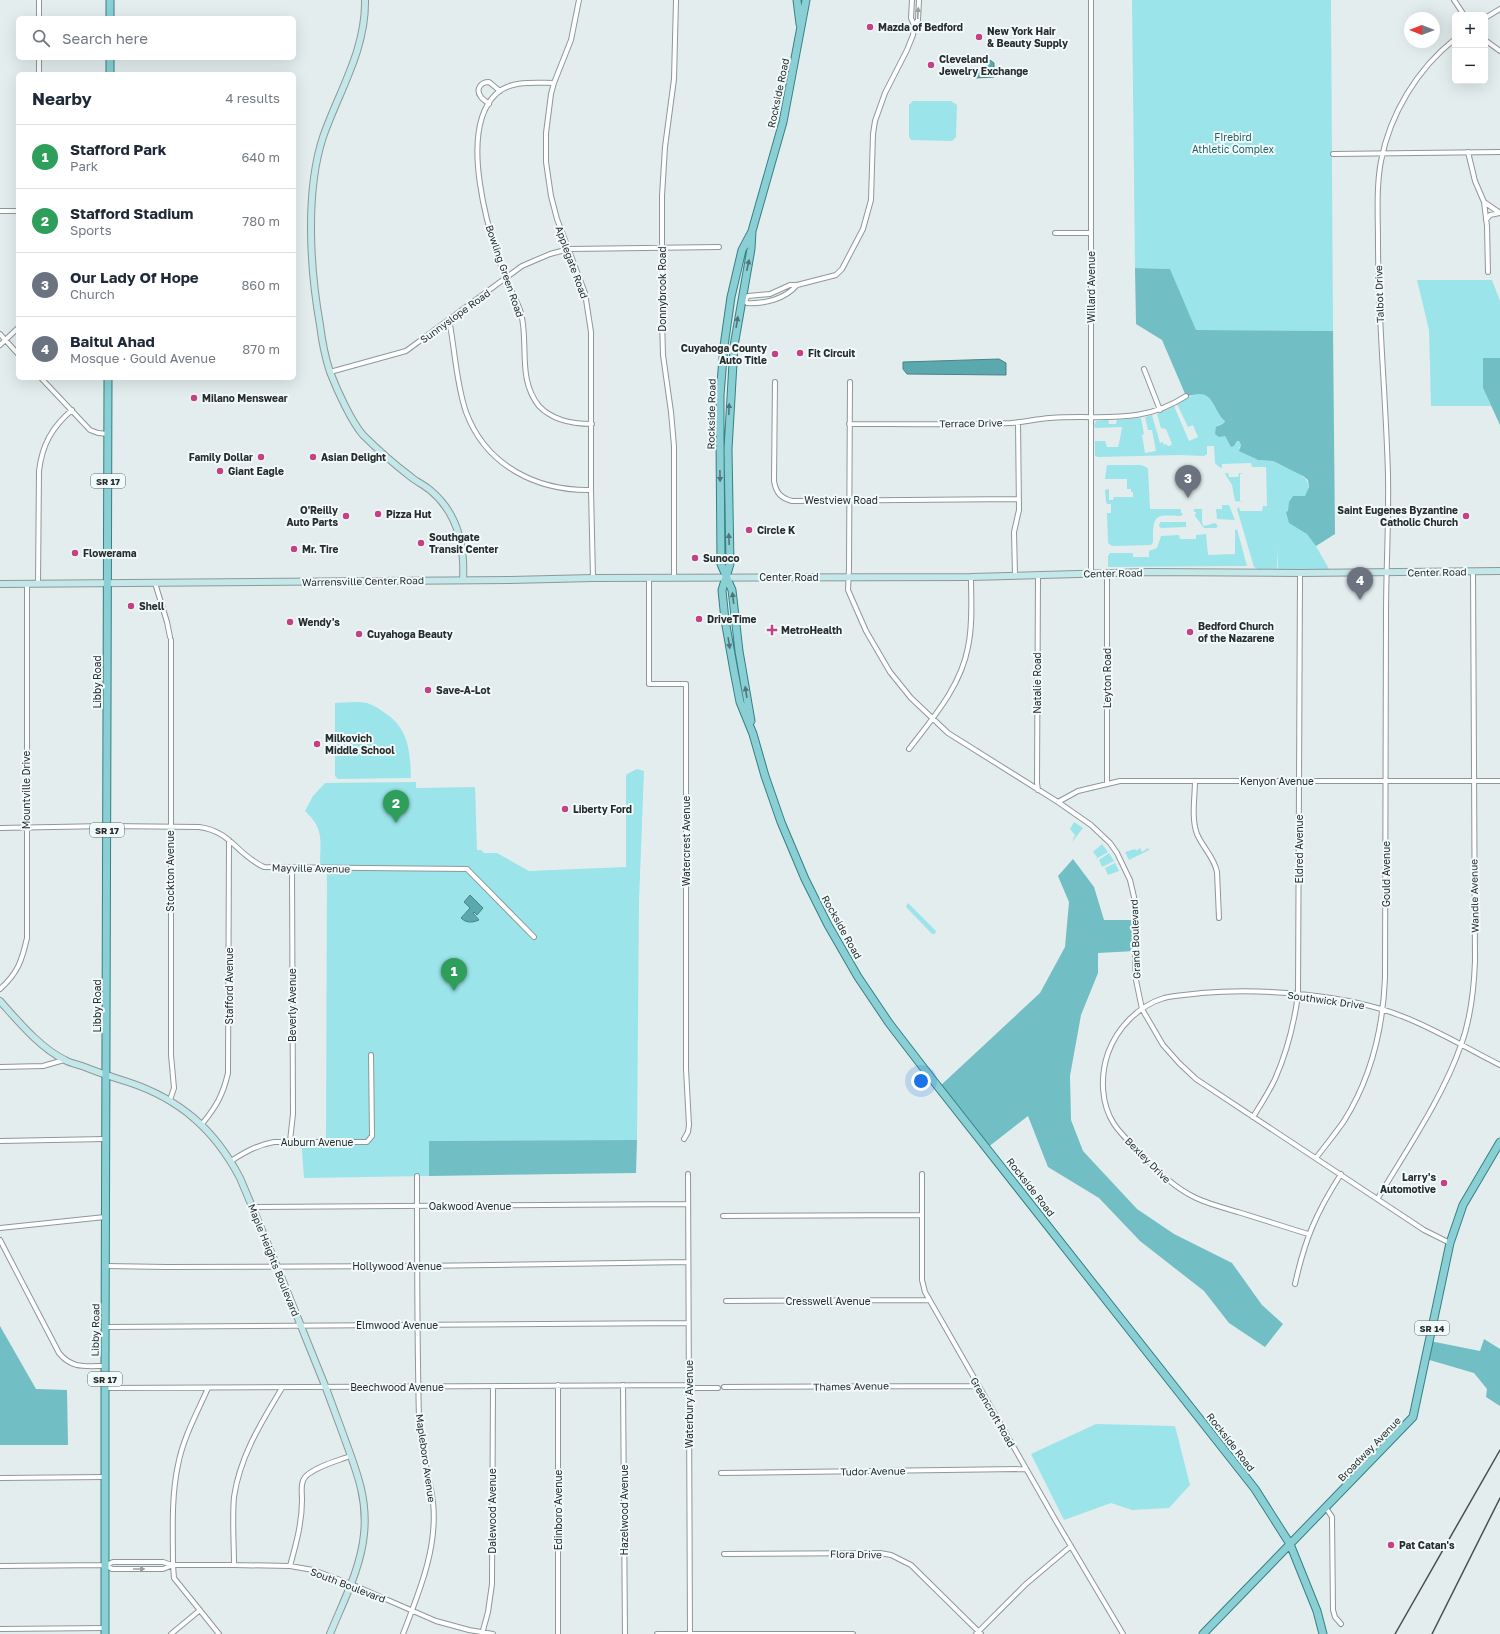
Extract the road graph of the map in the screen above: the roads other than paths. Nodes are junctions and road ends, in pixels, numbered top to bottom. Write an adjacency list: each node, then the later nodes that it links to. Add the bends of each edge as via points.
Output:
1 (39, 0): 14 (street)
2 (110, 0): 15 (main road)
3 (365, 0): 56 (main road, via 364,20 356,57 323,139 313,200 313,277 324,352)
4 (578, 0): 26 (street, Applegate Road, via 571,40)
5 (676, 0): 42 (street, Donnybrook Road, via 674,79 664,167)
6 (797, 0): 18 (main road, Rockside Road)
7 (806, 0): 18 (main road, Rockside Road)
8 (912, 0): 17 (street, via 911,18)
9 (919, 0): 17 (street, one-way to 9, via 918,20)
10 (1091, 0): 40 (street, Willard Avenue)
11 (1454, 0): 13 (street)
12 (1500, 9): 16 (street)
13 (1462, 12)
14 (39, 16)
15 (110, 16)
16 (1488, 16)
17 (914, 25): 46 (street, via 907,50 885,93 875,121 871,200 863,229 842,269 836,275)
18 (800, 28): 38 (main road, Rockside Road, via 783,122)
19 (1452, 42): 32 (street, Talbot Drive, via 1428,64 1414,83 1396,115)
20 (1488, 42): 21 (street)
21 (1500, 51)
22 (39, 60): 24 (street)
23 (110, 60): 25 (main road)
24 (39, 72)
25 (110, 72)
26 (554, 83): 27 (street, Bowling Green Road, via 523,82); 43 (street, Applegate Road, via 546,133 546,162 557,219)
27 (500, 91): 28 (street, Bowling Green Road); 28 (street, via 489,82 480,86 479,93)
28 (488, 104): 45 (street, Bowling Green Road, via 479,133 480,190)
29 (1468, 152): 30 (street); 32 (street); 33 (street)
30 (1500, 152)
31 (1333, 154): 32 (street)
32 (1383, 154): 74 (street, Talbot Drive, via 1378,188 1378,273 1388,475)
33 (1484, 202): 36 (street); 37 (street)
34 (0, 210): 35 (street)
35 (16, 211)
36 (1500, 213): 37 (street, via 1490,215)
37 (1486, 220): 44 (street)
38 (752, 231): 47 (main road, Rockside Road, via 742,250); 48 (main road, Rockside Road, one-way to 38)
39 (1055, 233): 40 (street)
40 (1091, 233): 64 (street, Willard Avenue)
41 (719, 247): 42 (street, Sunnyslope Road)
42 (662, 248): 43 (street, Sunnyslope Road); 85 (street, Donnybrook Road, via 663,355 674,446)
43 (569, 249): 45 (street, Sunnyslope Road, via 536,259); 66 (street, Applegate Road, via 585,293 590,319)
44 (1488, 272)
45 (506, 279): 49 (street, Sunnyslope Road); 66 (street, Bowling Green Road, via 521,312 525,342 525,374 534,398 554,417 576,424)
46 (798, 285): 48 (street); 48 (street, via 768,302 747,303)
47 (731, 297): 48 (street); 80 (main road, Rockside Road, one-way to 80, via 720,395 721,564)
48 (743, 299): 80 (main road, Rockside Road, one-way to 48, via 730,564 728,448 731,377)
49 (449, 319): 56 (street, Sunnyslope Road, via 406,351); 69 (street, via 466,412 488,448 511,468 535,481 569,490)
50 (16, 330): 52 (street)
51 (0, 334): 52 (street)
52 (6, 340): 53 (street); 54 (street)
53 (0, 345)
54 (16, 352)
55 (1144, 369): 63 (street)
56 (330, 372): 86 (main road, via 362,433 395,464 430,490 451,516 463,548)
57 (43, 380): 62 (street)
58 (108, 380): 68 (main road, Libby Road / SR 17)
59 (775, 382): 71 (street, Westview Road, via 774,481 779,495 792,501)
60 (850, 382): 67 (street, Grand Boulevard)
61 (1186, 396): 63 (street, Terrace Drive)
62 (72, 410): 68 (street, via 90,430); 90 (street, via 53,428 40,457)
63 (1160, 410): 64 (street, Terrace Drive, via 1130,417)
64 (1092, 418): 65 (street, Terrace Drive, via 1051,418); 75 (street, Willard Avenue)
65 (1018, 422): 67 (street, Terrace Drive); 70 (street)
66 (592, 424): 69 (street, Applegate Road)
67 (849, 424): 71 (street, Grand Boulevard)
68 (108, 434): 91 (main road, Libby Road / SR 17)
69 (591, 490): 83 (street, Applegate Road)
70 (1019, 499): 71 (street, Westview Road); 78 (street, via 1014,532)
71 (849, 500): 81 (street, Grand Boulevard)
72 (1473, 571): 73 (main road, Center Road); 74 (main road, Center Road); 97 (street, Wandle Avenue)
73 (1500, 571)
74 (1386, 572): 77 (main road, Center Road); 96 (street, Gould Avenue)
75 (1091, 573): 76 (main road, Center Road); 79 (main road, Center Road)
76 (1107, 573): 77 (main road, Center Road); 100 (street, Leyton Road)
77 (1300, 573): 99 (street, Eldred Avenue)
78 (1015, 575): 79 (main road, Center Road); 82 (main road, Center Road)
79 (1038, 575): 101 (street, Natalie Road)
80 (726, 577): 81 (main road, Center Road); 85 (main road, Warrensville Center Road); 93 (main road, Rockside Road, one-way to 80, via 732,590); 93 (main road, Rockside Road, one-way to 93, via 722,590 732,663 740,702)
81 (848, 577): 82 (main road, Center Road); 92 (street, Grand Boulevard, via 850,593 876,650 899,685)
82 (971, 577): 92 (street, via 972,622 968,647 959,675)
83 (593, 578): 84 (main road, Warrensville Center Road); 86 (main road, Warrensville Center Road)
84 (649, 578): 85 (main road, Warrensville Center Road); 126 (street, Watercrest Avenue, via 649,684 686,684 686,1069 689,1125)
85 (674, 578)
86 (463, 580): 87 (main road, Warrensville Center Road)
87 (155, 583): 91 (main road, Warrensville Center Road); 104 (street, Stockton Avenue, via 170,639)
88 (0, 584): 89 (main road, Warrensville Center Road)
89 (27, 584): 90 (main road, Warrensville Center Road); 106 (street, Mountville Drive)
90 (38, 584): 91 (main road, Warrensville Center Road)
91 (107, 584): 103 (main road, Libby Road / SR 17)
92 (932, 718): 94 (street); 101 (street, Grand Boulevard, via 948,733)
93 (753, 734): 177 (main road, Rockside Road, via 778,815 799,867 832,931 874,1001 932,1079 1239,1468)
94 (909, 749)
95 (1195, 781): 99 (street, Kenyon Avenue); 100 (street, Kenyon Avenue); 109 (street, via 1195,828 1216,864)
96 (1386, 781): 97 (street, Kenyon Avenue); 99 (street, Kenyon Avenue); 115 (street, Gould Avenue, via 1386,978)
97 (1473, 781): 98 (street, Kenyon Avenue); 116 (street, Wandle Avenue, via 1474,976 1470,1010)
98 (1500, 781)
99 (1300, 782): 112 (street, Eldred Avenue)
100 (1107, 783): 102 (street, Kenyon Avenue, via 1078,791)
101 (1038, 790): 102 (street, Grand Boulevard)
102 (1058, 802): 114 (street, Grand Boulevard, via 1091,825 1110,843 1124,864 1135,900 1136,980)
103 (107, 826): 104 (street, Mayville Avenue); 106 (street, Mayville Avenue); 121 (main road, Libby Road / SR 17)
104 (170, 826): 107 (street, Mayville Avenue, via 213,829); 122 (street, Stockton Avenue, via 171,1055 174,1088)
105 (0, 828): 106 (street, Mayville Avenue)
106 (26, 828): 111 (street, Mountville Drive, via 27,938 17,970)
107 (229, 840): 108 (street, Mayville Avenue, via 259,864 271,868); 124 (street, Stafford Avenue, via 228,1073 223,1093)
108 (292, 868): 110 (street, Mayville Avenue, via 467,869); 128 (street, Beverly Avenue)
109 (1219, 918)
110 (534, 937)
111 (0, 989)
112 (1298, 995): 114 (street, Southwick Drive, via 1211,992 1165,998); 115 (street, Southwick Drive); 123 (street, Eldred Avenue, via 1285,1053)
113 (0, 1001): 118 (main road, Maple Heights Boulevard, via 27,1030)
114 (1142, 1008): 123 (street, Grand Boulevard, via 1163,1046 1179,1063 1196,1079); 144 (street, Bexley Drive, via 1121,1029 1107,1057 1103,1090 1109,1114 1115,1124 1162,1175 1178,1188 1212,1204)
115 (1383, 1010): 116 (street, Southwick Drive, via 1404,1017); 130 (street, Gould Avenue, via 1372,1062 1359,1093 1344,1121)
116 (1461, 1045): 119 (street, Southwick Drive); 136 (street, Wandle Avenue, via 1444,1084)
117 (371, 1055): 128 (street, Auburn Avenue, via 372,1136 369,1140)
118 (64, 1060): 120 (street, via 43,1066); 121 (main road, Maple Heights Boulevard)
119 (1500, 1065)
120 (0, 1066)
121 (107, 1076): 122 (main road, Maple Heights Boulevard, via 129,1082); 125 (main road, Libby Road / SR 17)
122 (170, 1100): 124 (main road, Maple Heights Boulevard)
123 (1253, 1117): 130 (street, Grand Boulevard)
124 (202, 1124): 131 (main road, Maple Heights Boulevard)
125 (105, 1139): 127 (street); 142 (main road, Libby Road / SR 17)
126 (684, 1139)
127 (0, 1141)
128 (290, 1141): 131 (street, Auburn Avenue, via 264,1144)
129 (1500, 1142): 146 (main road, Broadway Avenue / SR 14, via 1464,1205)
130 (1316, 1158): 134 (street, Grand Boulevard)
131 (231, 1161): 139 (main road, Maple Heights Boulevard)
132 (688, 1174): 137 (street, Waterbury Avenue)
133 (922, 1174): 140 (street, Greencroft Road)
134 (1341, 1174): 136 (street, Grand Boulevard); 144 (street)
135 (417, 1176): 138 (street, Mapleboro Avenue)
136 (1378, 1198): 146 (street, Grand Boulevard, via 1424,1230)
137 (687, 1204): 138 (street, Oakwood Avenue); 147 (street, Waterbury Avenue)
138 (417, 1206): 139 (street, Oakwood Avenue); 150 (street, Mapleboro Avenue)
139 (253, 1207): 149 (main road, Maple Heights Boulevard)
140 (922, 1215): 141 (street); 152 (street, Greencroft Road, via 922,1280)
141 (723, 1216)
142 (105, 1217): 143 (street); 148 (main road, Libby Road / SR 17)
143 (0, 1228)
144 (1308, 1234): 151 (street)
145 (0, 1240): 158 (street, via 65,1362 74,1365)
146 (1450, 1243): 176 (main road, Broadway Avenue / SR 14, via 1413,1417)
147 (688, 1262): 150 (street, Hollywood Avenue); 154 (street, Waterbury Avenue)
148 (106, 1266): 149 (street, Hollywood Avenue); 157 (main road, Libby Road / SR 17)
149 (276, 1266): 150 (street, Hollywood Avenue); 156 (main road, Maple Heights Boulevard)
150 (417, 1266): 155 (street, Mapleboro Avenue)
151 (1295, 1284)
152 (929, 1300): 153 (street, Cresswell Avenue); 164 (street, Greencroft Road)
153 (726, 1301)
154 (688, 1323): 155 (street, Elmwood Avenue); 163 (street, Waterbury Avenue)
155 (417, 1325): 156 (street, Elmwood Avenue); 160 (street, Mapleboro Avenue)
156 (301, 1326): 157 (street, Elmwood Avenue); 165 (main road, Maple Heights Boulevard)
157 (106, 1327): 158 (main road, Libby Road / SR 17)
158 (105, 1366): 167 (main road, Libby Road / SR 17)
159 (624, 1385): 162 (street, Beechwood Avenue); 163 (street, Beechwood Avenue); 199 (street, Hazelwood Avenue)
160 (418, 1386): 161 (street, Beechwood Avenue); 165 (street, Beechwood Avenue); 187 (street, Mapleboro Avenue, via 419,1425 433,1504 433,1520 430,1556)
161 (493, 1386): 162 (street, Beechwood Avenue); 191 (street, Dalewood Avenue, via 492,1584)
162 (558, 1386): 198 (street, Edinboro Avenue)
163 (689, 1386): 170 (street, Beechwood Avenue); 201 (street, Waterbury Avenue)
164 (978, 1386): 166 (street, Thames Avenue); 172 (street, Greencroft Road)
165 (326, 1387): 169 (street, Beechwood Avenue); 171 (main road, Maple Heights Boulevard)
166 (724, 1387)
167 (105, 1388): 168 (street, Beechwood Avenue); 174 (main road, Libby Road / SR 17)
168 (208, 1388): 169 (street, Beechwood Avenue); 181 (street, via 178,1464 175,1482)
169 (282, 1388): 182 (street, via 255,1432 241,1465 234,1499)
170 (718, 1388)
171 (350, 1456): 184 (street, via 312,1472 305,1478 298,1538); 185 (main road, Maple Heights Boulevard, via 363,1493 365,1515 360,1558)
172 (1026, 1469): 173 (street, Tudor Avenue); 178 (street, Greencroft Road)
173 (721, 1473)
174 (105, 1477): 175 (street); 180 (main road, Libby Road / SR 17)
175 (0, 1478)
176 (1326, 1508): 177 (main road, Broadway Avenue / SR 14); 188 (street, via 1332,1517 1333,1610)
177 (1290, 1544): 204 (main road, Broadway Avenue / SR 14); 205 (main road, Rockside Road, via 1317,1611)
178 (1071, 1546): 192 (street, via 1026,1584); 203 (street, Greencroft Road)
179 (724, 1554): 192 (street, Flora Drive, via 891,1555 911,1565)
180 (106, 1565): 181 (street, South Boulevard, via 113,1562 163,1562); 181 (street, South Boulevard, one-way to 181, via 112,1568 163,1569); 183 (street); 190 (main road, Libby Road / SR 17)
181 (173, 1565): 182 (street, South Boulevard); 186 (street, via 174,1578)
182 (234, 1565): 184 (street, South Boulevard)
183 (0, 1566)
184 (290, 1566): 185 (street, South Boulevard, via 313,1570)
185 (351, 1584): 187 (street, South Boulevard); 195 (main road, Maple Heights Boulevard)
186 (200, 1610): 193 (street); 194 (street)
187 (412, 1611): 191 (street, South Boulevard, via 436,1621); 196 (street, Mapleboro Avenue)
188 (1341, 1624)
189 (0, 1629): 190 (street)
190 (105, 1631)
191 (482, 1633): 197 (street, South Boulevard)
192 (979, 1633)
193 (171, 1634)
194 (219, 1634)
195 (330, 1634)
196 (403, 1634)
197 (493, 1634)
198 (558, 1634)
199 (625, 1634)
200 (657, 1634): 201 (street)
201 (690, 1634): 202 (street)
202 (853, 1634)
203 (1123, 1634)
204 (1203, 1634)
205 (1323, 1634)

